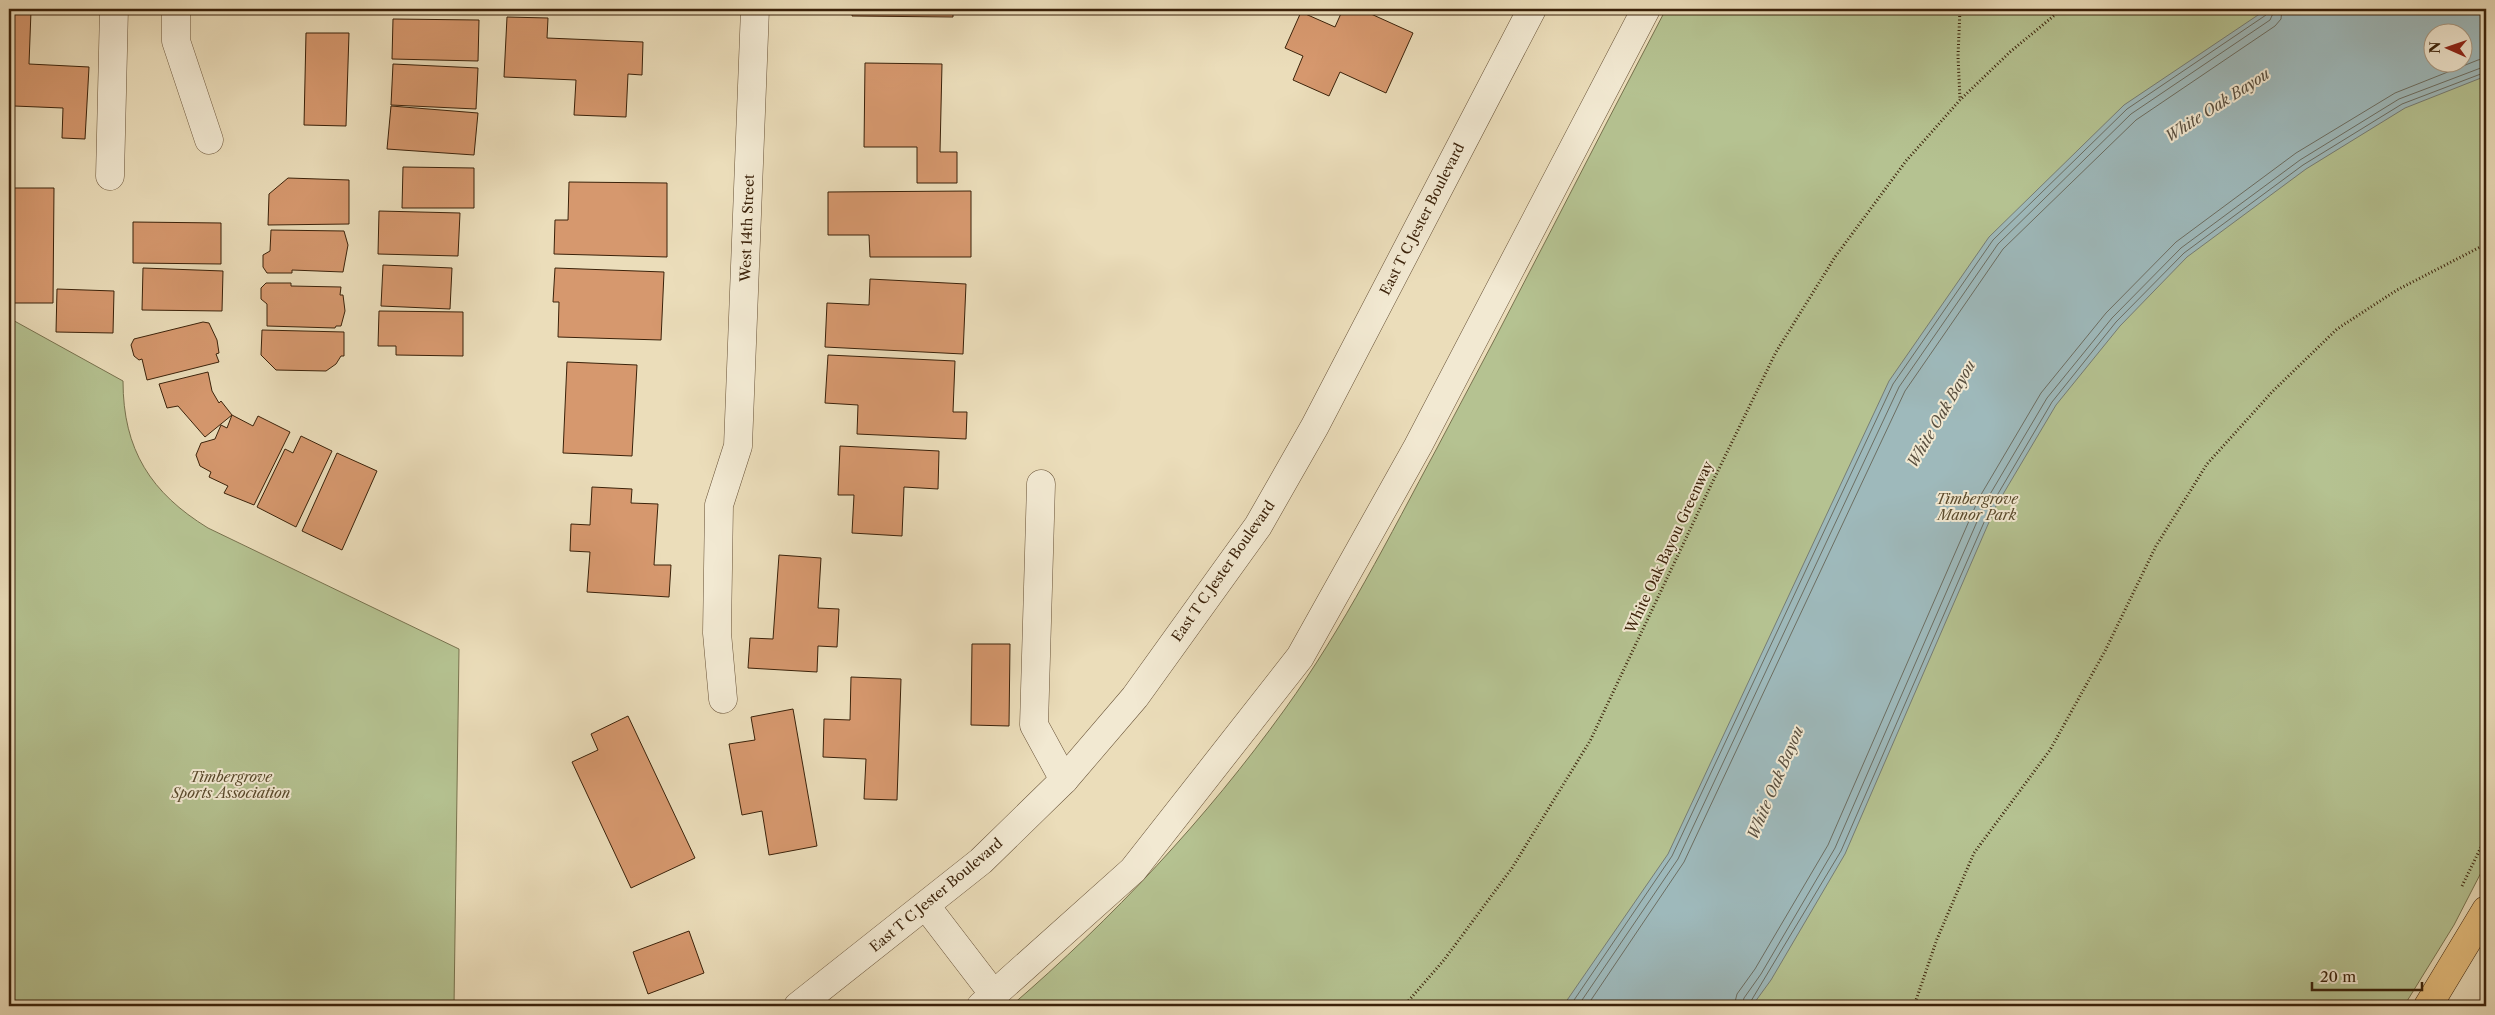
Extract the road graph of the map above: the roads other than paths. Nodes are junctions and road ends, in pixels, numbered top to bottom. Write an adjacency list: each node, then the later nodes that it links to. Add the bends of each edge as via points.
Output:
1 (114, 9): 7 (street)
2 (176, 9): 6 (street, via 176,41)
3 (755, 9): 9 (street, West 14th Street, via 738,446 719,505 718,634)
4 (1532, 9): 10 (street, East T C Jester Boulevard, via 1315,426 1258,526 1135,697)
5 (1646, 9): 13 (street, via 1418,446 1300,658 1133,870)
6 (209, 140)
7 (110, 176)
8 (1041, 484): 10 (street, via 1034,725)
9 (723, 699)
10 (1064, 780): 11 (street, East T C Jester Boulevard, via 981,861)
11 (926, 906): 13 (street); 14 (street, East T C Jester Boulevard)
12 (2484, 921): 15 (main road)
13 (988, 1001)
14 (798, 1006)
15 (2428, 1006)

